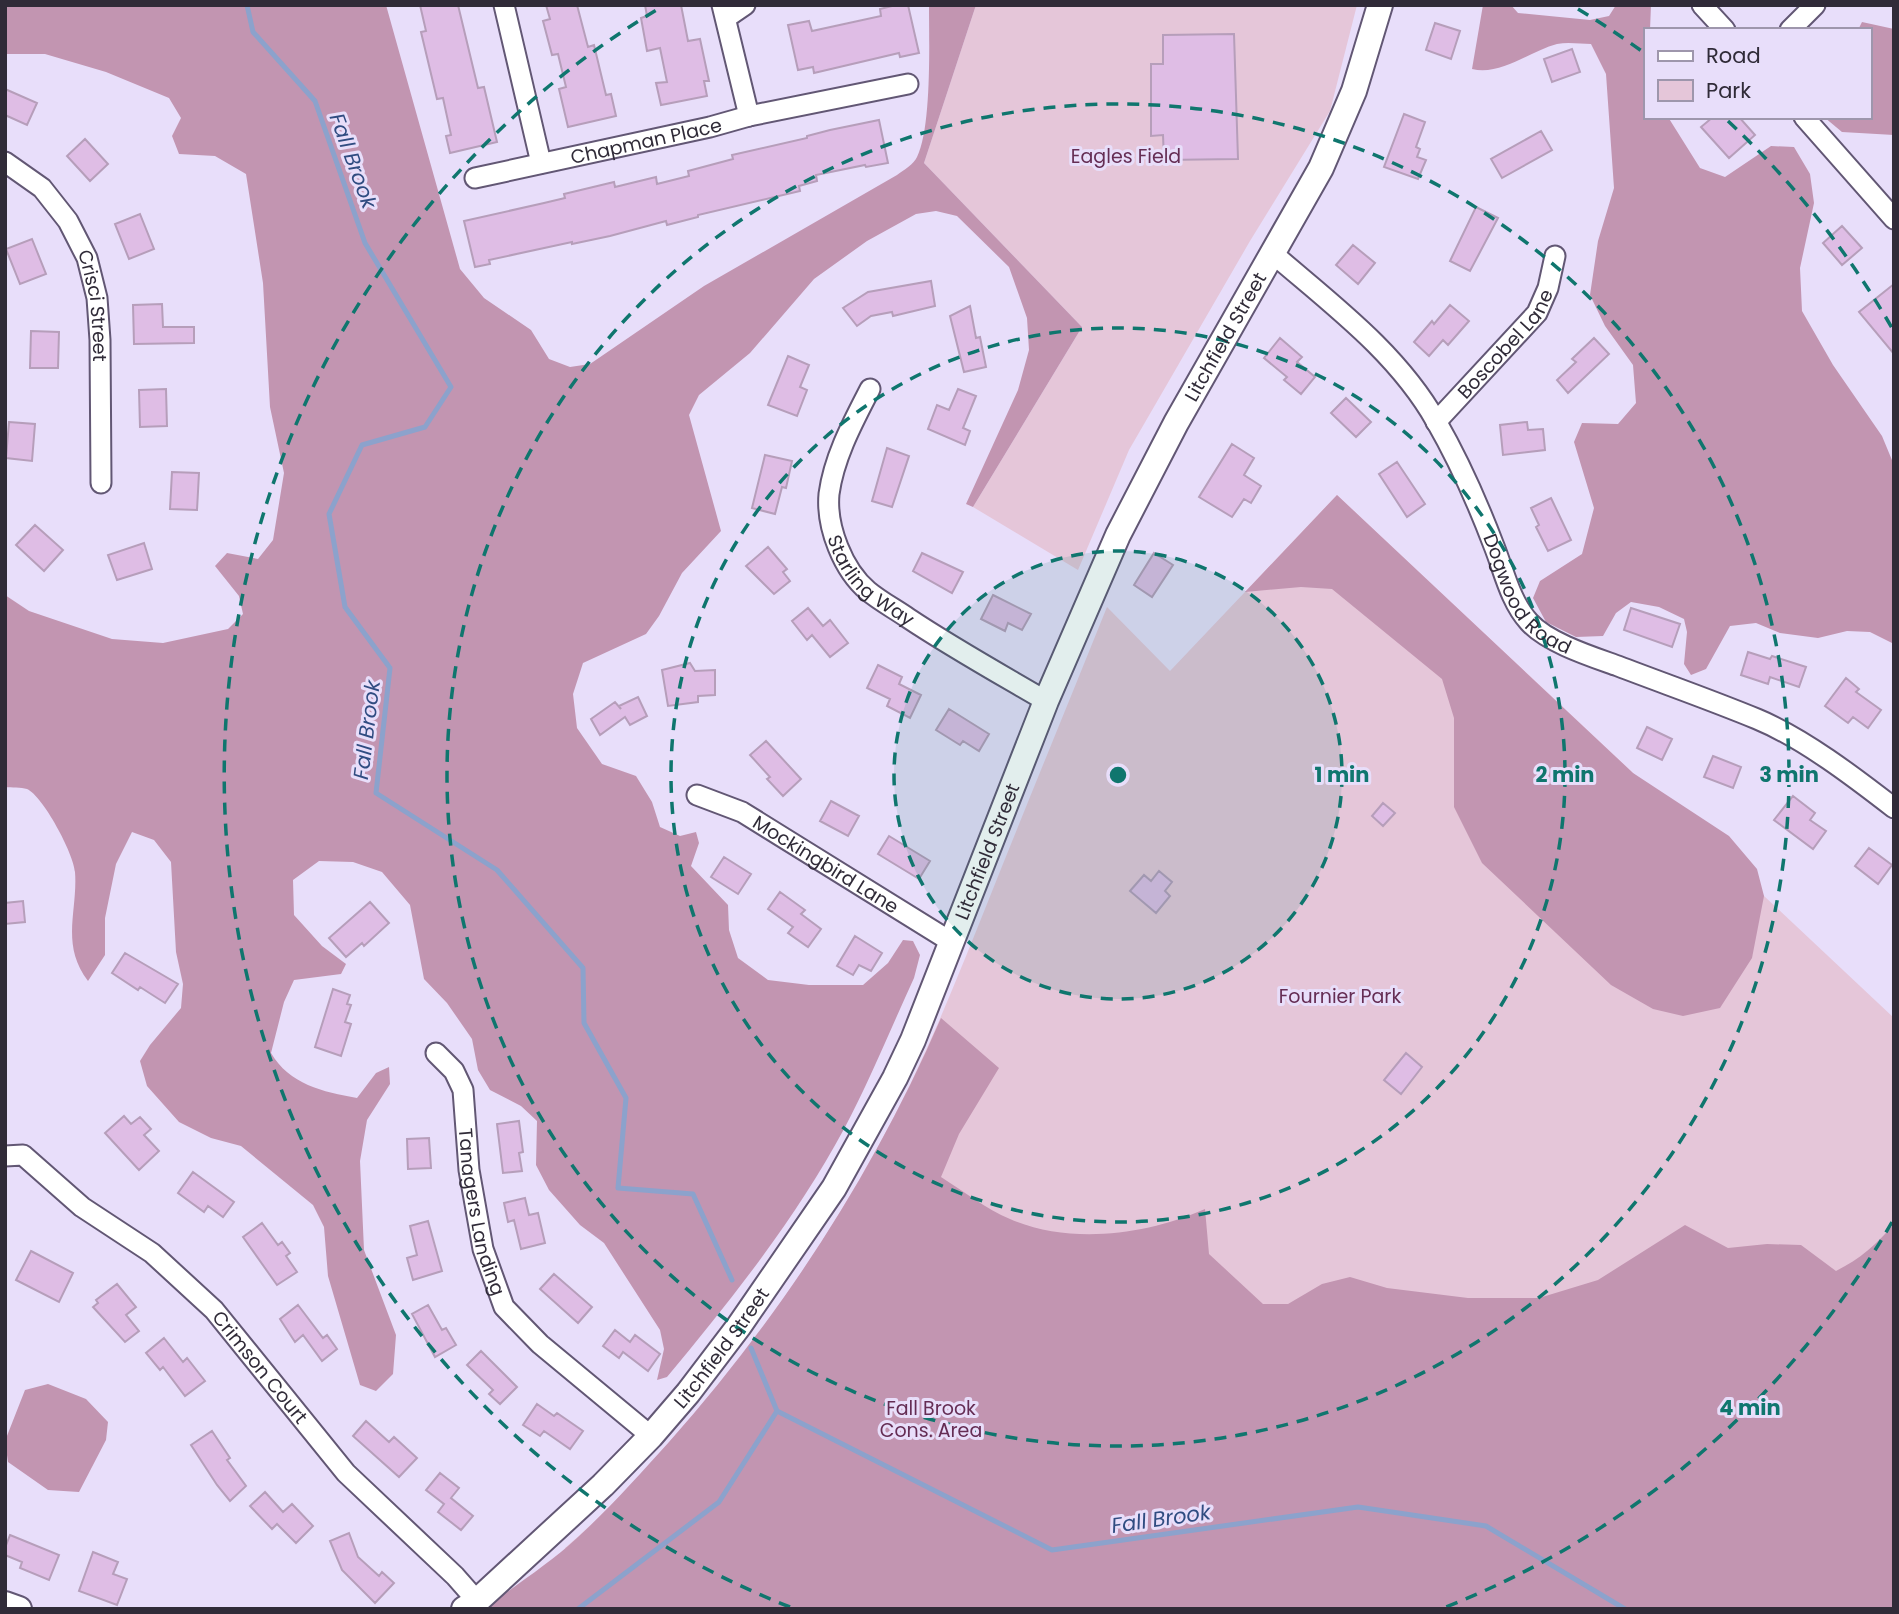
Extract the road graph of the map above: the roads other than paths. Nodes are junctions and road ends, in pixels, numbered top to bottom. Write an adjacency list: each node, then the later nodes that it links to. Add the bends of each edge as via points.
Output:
1 (504, 5): 13 (street)
2 (745, 5): 6 (street)
3 (1380, 5): 16 (main road, Litchfield Street, via 1339,130)
4 (1702, 5): 7 (street)
5 (1815, 5): 8 (street)
6 (724, 11): 10 (street)
7 (1723, 28)
8 (1792, 28)
9 (908, 85): 10 (street, Chapman Place)
10 (749, 116): 13 (street, Chapman Place)
11 (1806, 119): 15 (street)
12 (5, 162): 20 (street, Crisci Street, via 42,188 68,221 87,258 100,340)
13 (541, 163): 14 (street, Chapman Place)
14 (475, 178)
15 (1894, 219)
16 (1272, 252): 19 (street, Dogwood Road, via 1395,364); 21 (main road, Litchfield Street, via 1118,535)
17 (1555, 256): 19 (street, Boscobel Lane, via 1537,313)
18 (870, 389): 21 (street, Starling Way, via 836,463 829,495 832,528 843,559 867,590)
19 (1436, 422): 23 (street, Dogwood Road, via 1495,547 1508,587 1529,623 1564,646 1760,720)
20 (101, 483)
21 (1046, 701): 24 (main road, Litchfield Street)
22 (697, 794): 24 (street, Mockingbird Lane, via 742,812)
23 (1894, 808)
24 (953, 943): 27 (main road, Litchfield Street, via 901,1065 834,1188 739,1326)
25 (436, 1053): 27 (street, Tanagers Landing, via 454,1071 463,1090 483,1249 504,1307 540,1344)
26 (14, 1155): 29 (street, Crimson Court, via 152,1253 214,1310 346,1472 455,1576)
27 (652, 1436): 29 (main road, Litchfield Street)
28 (5, 1604): 30 (main road)
29 (471, 1605)
30 (19, 1609)

